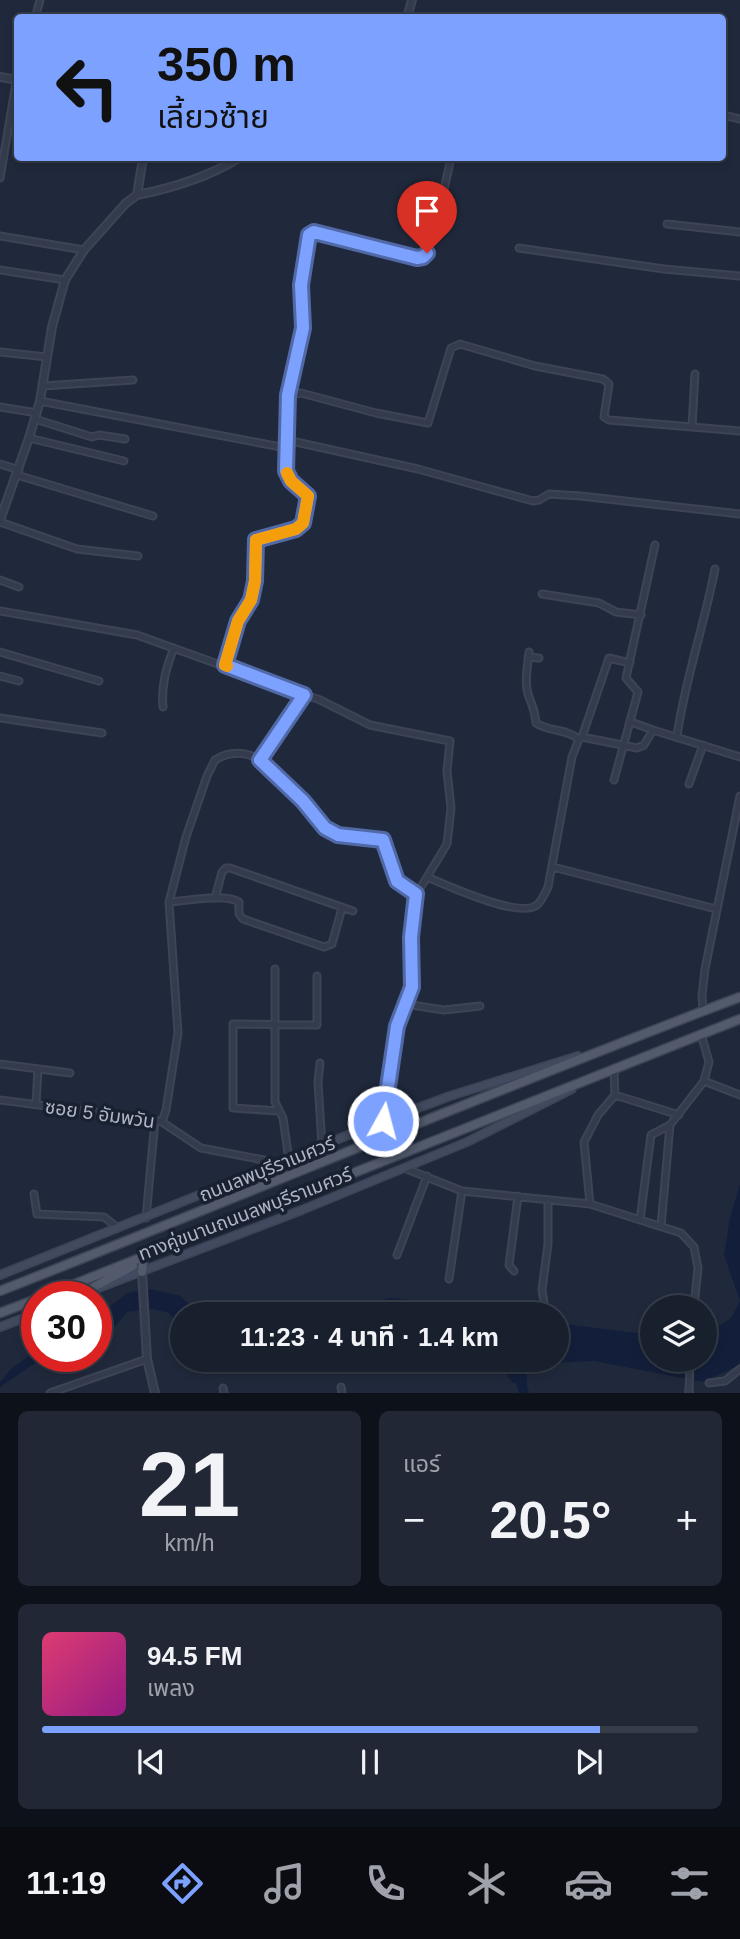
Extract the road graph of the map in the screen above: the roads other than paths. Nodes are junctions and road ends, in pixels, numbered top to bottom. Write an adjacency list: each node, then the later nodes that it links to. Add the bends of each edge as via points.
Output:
1 (14, 92): 5 (street)
2 (143, 161): 6 (street)
3 (234, 161): 6 (street, via 173,188)
4 (450, 161): 20 (street, via 423,257 314,232 309,235 301,285 303,328)
5 (0, 177)
6 (137, 195): 11 (street)
7 (667, 224): 8 (street)
8 (740, 232)
9 (0, 236): 11 (street)
10 (519, 248): 13 (street)
11 (84, 250): 14 (street)
12 (0, 270): 14 (street)
13 (740, 276)
14 (65, 280): 16 (street)
15 (0, 352): 16 (street)
16 (47, 357): 19 (street)
17 (695, 374): 24 (street)
18 (133, 380): 19 (street)
19 (43, 386): 21 (street)
20 (288, 395): 24 (street, via 301,393 428,422 451,348 460,344 535,366 603,379 608,384 603,411 608,420); 28 (street)
21 (40, 401): 23 (street); 29 (street)
22 (0, 407): 23 (street)
23 (36, 416): 26 (street); 27 (street, via 92,437)
24 (692, 427): 25 (street)
25 (740, 431)
26 (29, 438): 30 (street); 32 (street)
27 (125, 439)
28 (287, 440): 29 (street); 33 (street, via 533,501 548,495 581,496)
29 (286, 448): 48 (street, via 286,471 308,496 303,523 256,540 251,600 238,621)
30 (124, 461)
31 (0, 464): 32 (street)
32 (18, 472): 34 (street); 35 (street)
33 (740, 514)
34 (153, 516)
35 (0, 521): 37 (street, via 77,549)
36 (654, 545): 43 (street)
37 (138, 556)
38 (715, 569): 58 (street)
39 (0, 580): 40 (street)
40 (19, 587)
41 (542, 594): 43 (street)
42 (0, 611): 44 (street, via 137,635)
43 (641, 615): 47 (street)
44 (174, 648): 48 (street); 53 (street, via 161,691)
45 (0, 652): 51 (street)
46 (539, 659): 59 (street, via 529,654 526,673 536,723)
47 (630, 663): 55 (street, via 626,677 638,692); 59 (street, via 609,658)
48 (225, 665): 52 (street)
49 (0, 676): 50 (street)
50 (19, 681)
51 (99, 681)
52 (304, 695): 63 (street); 68 (street, via 370,725 450,741 447,844)
53 (163, 707)
54 (0, 718): 57 (street)
55 (631, 722): 56 (street); 61 (street)
56 (653, 730): 58 (street); 61 (street, via 644,745)
57 (102, 733)
58 (677, 736): 60 (street)
59 (580, 738): 61 (street); 67 (street, via 572,757)
60 (702, 745): 62 (street); 65 (street)
61 (622, 746): 64 (street)
62 (740, 757)
63 (260, 760): 69 (street, via 325,828 338,835 383,840 397,881); 71 (street, via 231,753 215,760 186,837)
64 (614, 780)
65 (689, 785)
66 (740, 796): 73 (street)
67 (552, 867): 68 (street, via 548,887 531,908 480,899); 73 (street)
68 (427, 877): 69 (street)
69 (416, 894): 78 (street, via 412,987)
70 (215, 898): 71 (street); 72 (street, via 222,872 230,868); 72 (street, via 236,899 243,919 324,947 332,944)
71 (169, 902): 97 (street, via 177,1033 166,1110)
72 (342, 908): 74 (street)
73 (716, 909): 80 (street)
74 (353, 911)
75 (275, 969): 82 (street)
76 (317, 976): 82 (street, via 317,1025)
77 (740, 997): 80 (main road, ถนนลพบุรีราเมศวร์)
78 (405, 1004): 79 (street, via 444,1010); 98 (street, via 397,1026)
79 (480, 1006)
80 (703, 1011): 84 (main road, ถนนลพบุรีราเมศวร์)
81 (740, 1019): 83 (main road, ถนนลพบุรีราเมศวร์)
82 (276, 1026): 95 (street, via 275,1102); 95 (street, via 233,1024 233,1108)
83 (701, 1034): 88 (main road, ถนนลพบุรีราเมศวร์); 90 (street, via 709,1062)
84 (613, 1045): 98 (main road, ทางคู่ขนานถนนลพบุรีราเมศวร์); 108 (main road, ถนนลพบุรีราเมศวร์)
85 (320, 1062): 100 (street)
86 (0, 1064): 87 (street)
87 (38, 1069): 89 (street); 94 (street)
88 (614, 1069): 91 (street); 103 (main road, ทางคู่ขนานถนนลพบุรีราเมศวร์); 111 (main road, ถนนลพบุรีราเมศวร์)
89 (71, 1073)
90 (704, 1081): 92 (street); 96 (street)
91 (615, 1094): 96 (street); 110 (street, via 584,1142)
92 (740, 1095)
93 (0, 1100): 94 (street, ซอย 5 อัมพวัน)
94 (36, 1104): 97 (street, ซอย 5 อัมพวัน)
95 (279, 1111): 101 (street)
96 (679, 1115): 99 (street)
97 (159, 1121): 102 (street, ซอย 5 อัมพวัน, via 201,1148 264,1160); 112 (street)
98 (383, 1121): 100 (main road, ทางคู่ขนานถนนลพบุรีราเมศวร์)
99 (670, 1125): 113 (street, via 651,1135); 114 (street)
100 (322, 1146): 101 (main road, ทางคู่ขนานถนนลพบุรีราเมศวร์)
101 (289, 1160): 102 (main road, ทางคู่ขนานถนนลพบุรีราเมศวร์)
102 (272, 1167): 112 (main road, ทางคู่ขนานถนนลพบุรีราเมศวร์)
103 (404, 1168): 104 (street); 120 (main road, ทางคู่ขนานถนนลพบุรีราเมศวร์)
104 (427, 1176): 105 (street); 117 (street)
105 (463, 1191): 107 (street); 122 (street)
106 (34, 1194): 115 (street, via 37,1214 104,1217)
107 (518, 1196): 109 (street); 119 (street, via 509,1265)
108 (241, 1197): 111 (main road); 126 (main road, ถนนลพบุรีราเมศวร์)
109 (548, 1200): 110 (street); 128 (street)
110 (590, 1204): 113 (street)
111 (248, 1214): 116 (main road, ถนนลพบุรีราเมศวร์)
112 (146, 1218): 115 (main road, ทางคู่ขนานถนนลพบุรีราเมศวร์)
113 (640, 1220): 114 (street)
114 (661, 1226): 127 (street, via 681,1233 694,1247)
115 (118, 1228): 121 (main road, ทางคู่ขนานถนนลพบุรีราเมศวร์)
116 (166, 1249): 118 (main road); 123 (main road, ถนนลพบุรีราเมศวร์)
117 (397, 1255)
118 (143, 1261): 120 (main road); 124 (main road)
119 (514, 1271)
120 (142, 1272): 125 (main road, ทางคู่ขนานถนนลพบุรีราเมศวร์); 133 (street)
121 (0, 1275)
122 (449, 1279)
123 (83, 1281)
124 (106, 1281)
125 (112, 1283)
126 (0, 1291)
127 (695, 1295)
128 (544, 1302)
129 (21, 1305): 130 (main road)
130 (0, 1313)
131 (21, 1318): 132 (main road)
132 (0, 1327)
133 (147, 1359): 138 (street); 139 (street)
134 (740, 1369): 136 (street, via 725,1381)
135 (690, 1372): 137 (street)
136 (709, 1383)
137 (689, 1392)
138 (50, 1393)
139 (155, 1393)

